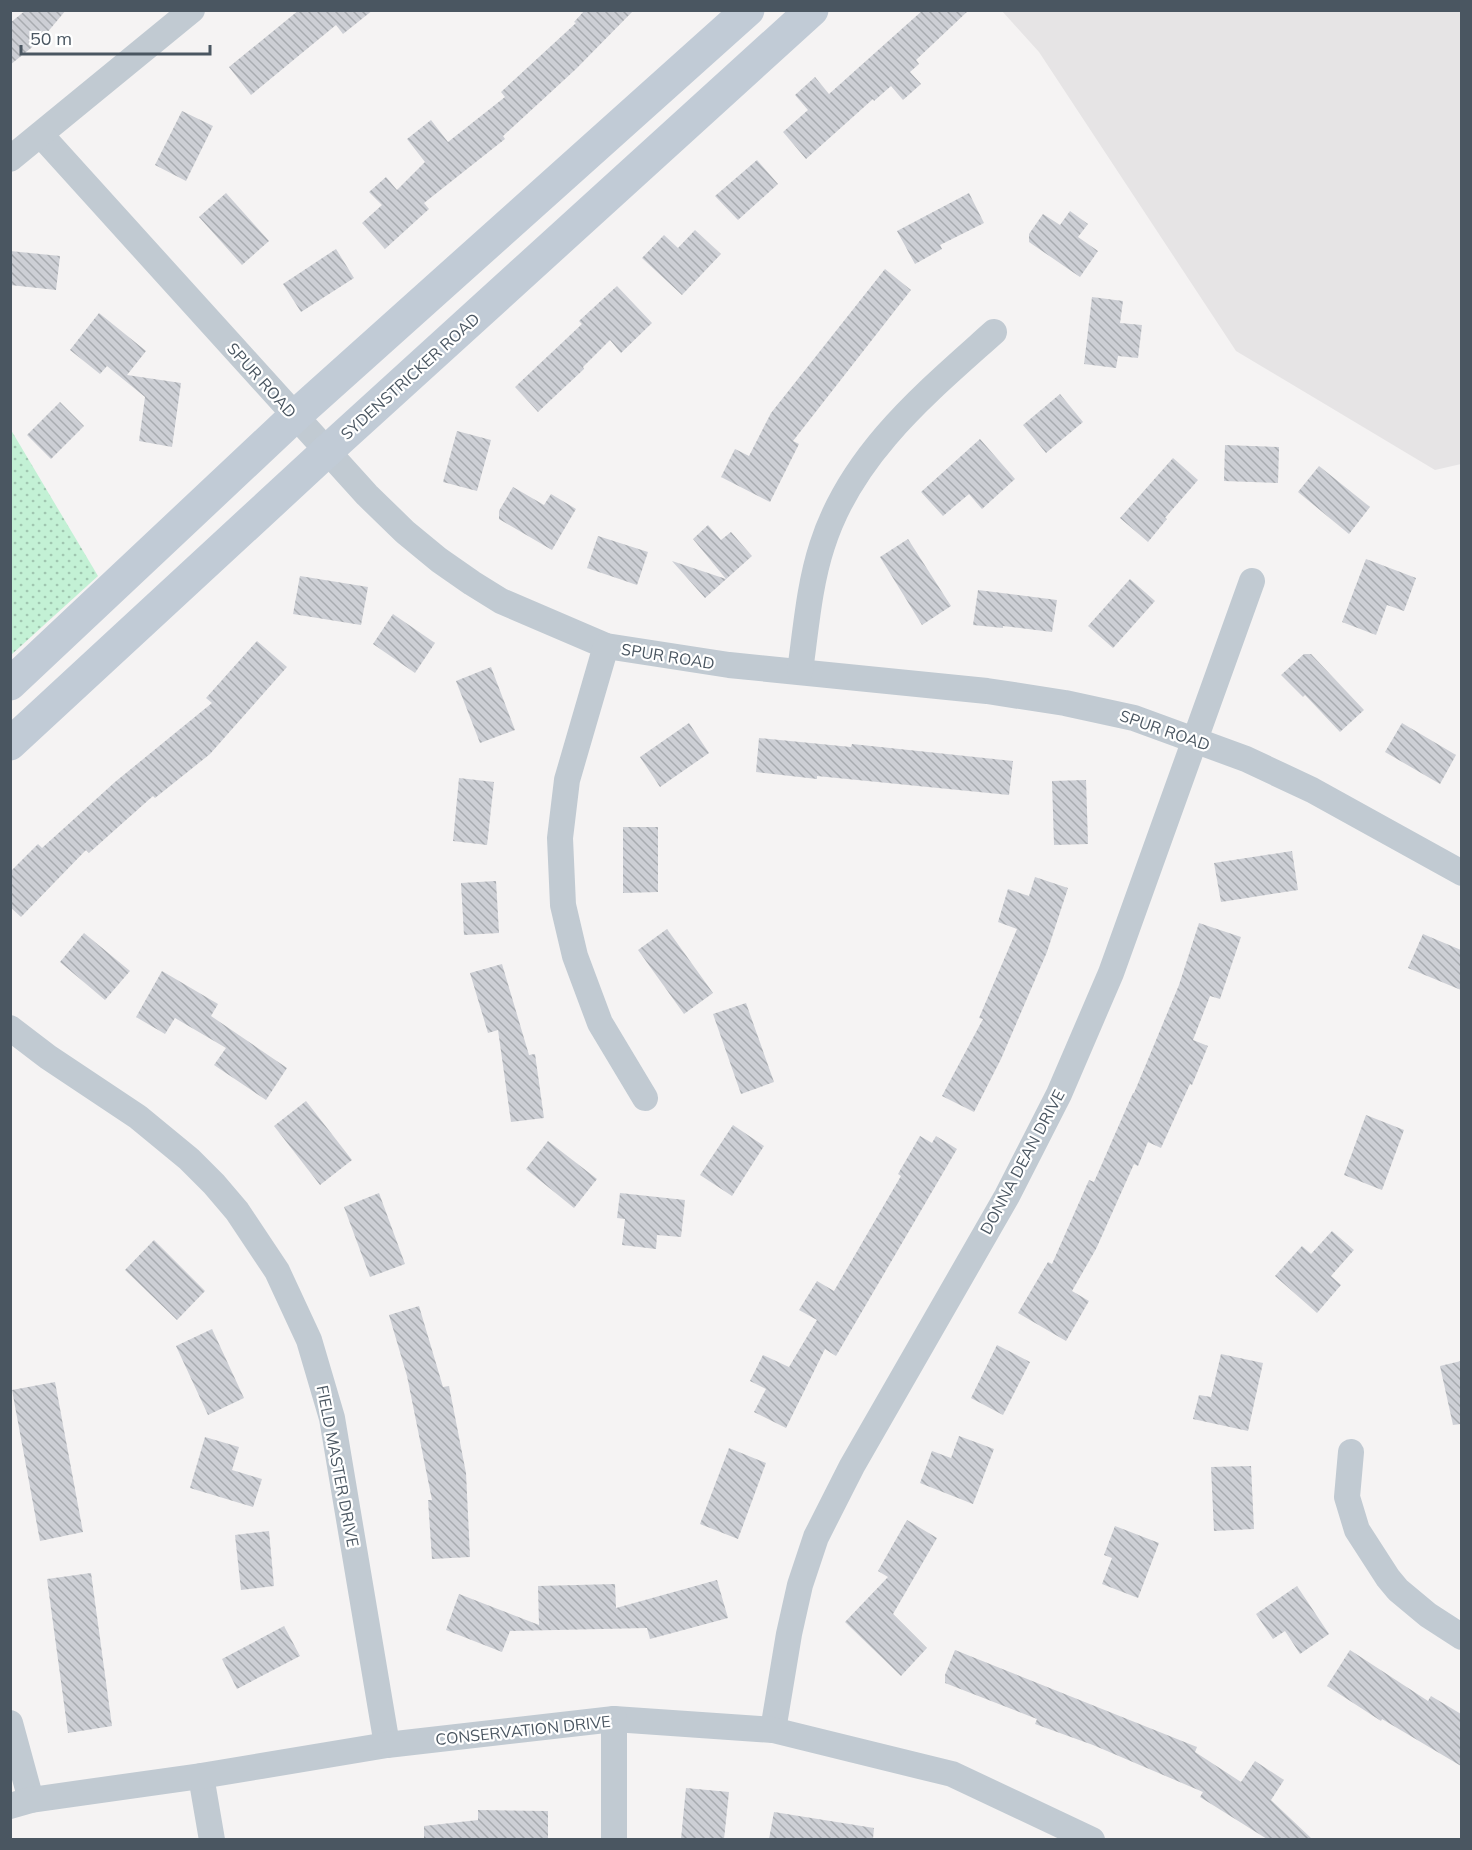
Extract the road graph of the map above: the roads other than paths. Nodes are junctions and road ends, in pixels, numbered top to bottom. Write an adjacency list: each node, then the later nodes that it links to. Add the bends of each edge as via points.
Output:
1 (192, 10): 4 (street)
2 (748, 10): 7 (main road)
3 (812, 10): 8 (main road, SYDENSTRICKER ROAD)
4 (41, 135): 5 (street); 7 (street, SPUR ROAD)
5 (10, 159)
6 (994, 332): 11 (street, via 899,419 847,490 822,546)
7 (295, 416): 8 (street, SPUR ROAD); 12 (main road)
8 (327, 451): 10 (street, SPUR ROAD, via 375,502 439,560 501,601); 14 (main road, SYDENSTRICKER ROAD)
9 (1252, 581): 13 (street, DONNA DEAN DRIVE)
10 (606, 646): 11 (street, SPUR ROAD); 17 (street, via 567,780 560,838 563,905 575,956 600,1023)
11 (800, 672): 13 (street, SPUR ROAD, via 1065,703 1134,717)
12 (10, 684)
13 (1194, 740): 15 (street, SPUR ROAD, via 1312,790); 22 (street, DONNA DEAN DRIVE, via 1111,973 1059,1094 1007,1196 852,1466 816,1537 800,1585)
14 (10, 744)
15 (1461, 873)
16 (10, 1028): 23 (street, FIELD MASTER DRIVE, via 138,1117 189,1159 237,1211 277,1271 309,1340 332,1418)
17 (645, 1098)
18 (1351, 1452): 19 (street, via 1347,1497 1356,1530 1398,1590)
19 (1461, 1637)
20 (614, 1719): 22 (street, CONSERVATION DRIVE); 23 (street, CONSERVATION DRIVE); 27 (street)
21 (11, 1725): 25 (street)
22 (773, 1730): 28 (street, CONSERVATION DRIVE, via 952,1774)
23 (387, 1745): 24 (street, CONSERVATION DRIVE)
24 (201, 1776): 25 (street, CONSERVATION DRIVE); 26 (street)
25 (21, 1803)
26 (212, 1839)
27 (614, 1839)
28 (1092, 1839)

